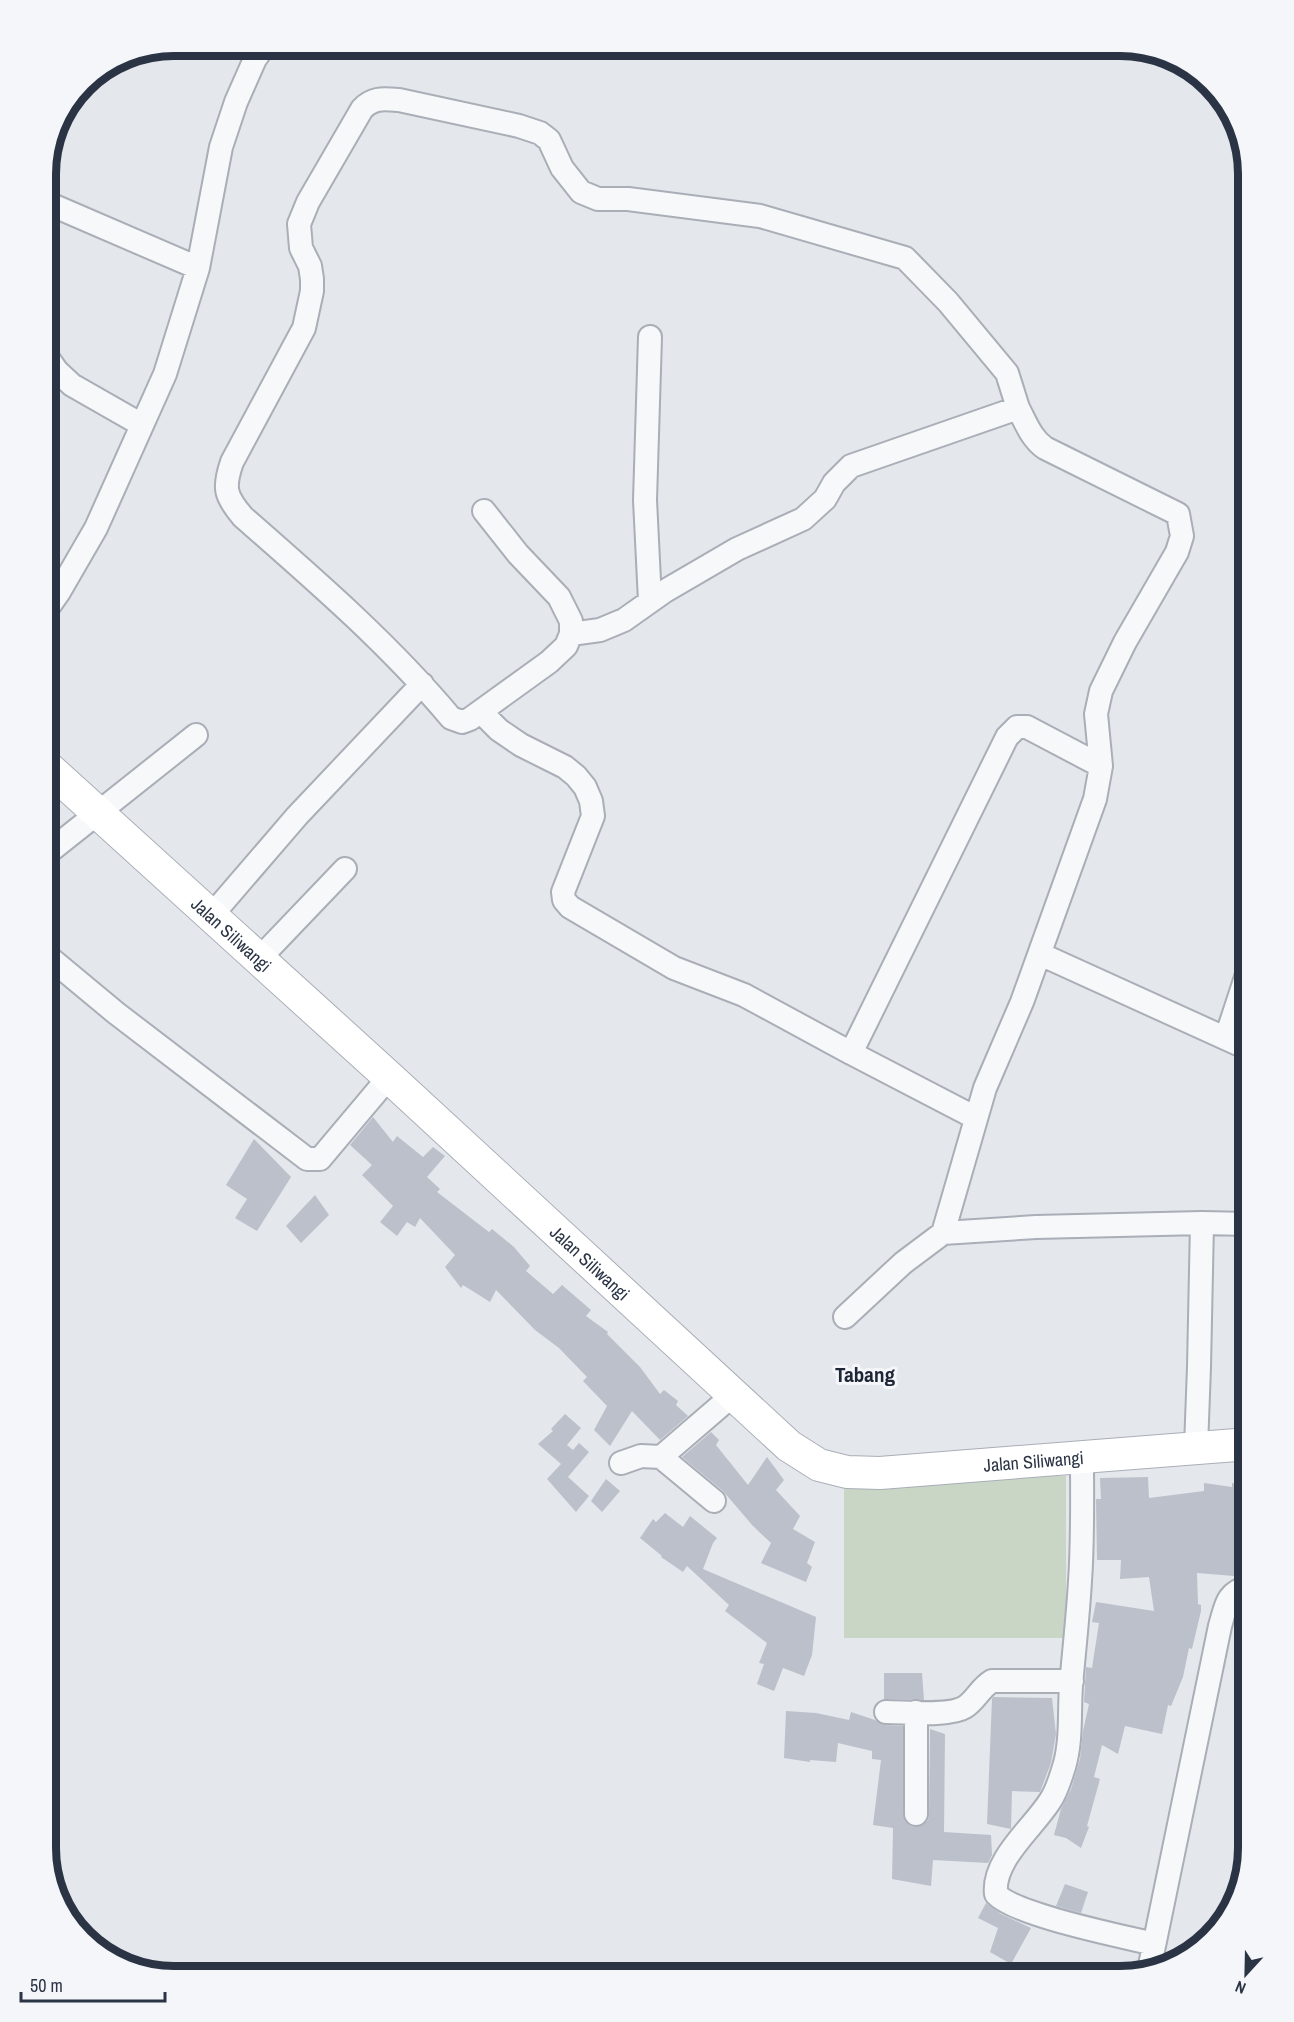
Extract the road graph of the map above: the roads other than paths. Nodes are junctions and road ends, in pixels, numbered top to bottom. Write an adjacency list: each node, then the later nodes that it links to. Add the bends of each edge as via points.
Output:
1 (257, 56): 3 (street, via 221,147)
2 (56, 207): 3 (street)
3 (198, 268): 7 (street, via 165,374)
4 (650, 337): 10 (street, via 645,500)
5 (56, 370): 7 (street, via 72,385)
6 (1018, 408): 10 (street, via 851,466 803,519 737,549); 12 (street, via 1007,373 905,258 760,216 628,199 598,199 581,192 562,168 549,140 540,134 399,100 382,98 368,103 326,169 298,224 301,248 312,279 304,328 231,462 226,488 243,517 330,594); 15 (street, via 1031,434 1045,448 1178,514 1182,536 1177,552 1101,691 1096,714)
7 (142, 425): 9 (street, via 96,528)
8 (484, 511): 11 (street, via 559,597 571,621)
9 (56, 596)
10 (650, 602): 11 (street, via 624,621 600,630)
11 (571, 634): 13 (street, via 566,646 549,662)
12 (422, 684): 13 (street, via 451,718 462,722); 20 (street, via 297,816)
13 (481, 712): 27 (street, via 521,745 565,767 588,794 593,816 563,892 570,907 674,968 744,995)
14 (196, 735): 17 (street)
15 (1101, 766): 21 (street, via 1095,799); 27 (street, via 1027,728 1017,727 1007,737)
16 (56, 775): 17 (main road, Jalan Siliwangi)
17 (99, 813): 18 (street); 20 (main road, Jalan Siliwangi)
18 (56, 846)
19 (345, 869): 22 (street)
20 (211, 916): 22 (main road, Jalan Siliwangi)
21 (1040, 954): 25 (street); 29 (street)
22 (259, 958): 28 (main road, Jalan Siliwangi)
23 (56, 963): 28 (street, via 307,1158 320,1159)
24 (1238, 1001): 25 (street)
25 (1226, 1038): 26 (street)
26 (1238, 1044)
27 (851, 1053): 29 (street)
28 (389, 1077): 34 (main road, Jalan Siliwangi)
29 (976, 1118): 32 (street)
30 (1202, 1223): 31 (street); 32 (street); 36 (street)
31 (1238, 1224)
32 (943, 1233): 33 (street, via 903,1263)
33 (845, 1317)
34 (733, 1395): 37 (street); 38 (main road, Jalan Siliwangi, via 789,1446 819,1465 847,1472 880,1473)
35 (1238, 1445): 36 (main road, Jalan Siliwangi)
36 (1196, 1447): 38 (main road, Jalan Siliwangi)
37 (661, 1457): 39 (street, via 640,1456); 40 (street)
38 (1082, 1457): 42 (street, via 1080,1579)
39 (621, 1463)
40 (714, 1501)
41 (1238, 1590): 46 (street, via 1226,1606 1220,1626)
42 (1072, 1681): 44 (street, via 992,1682 953,1712); 46 (street, via 1070,1734 1058,1786 1003,1864 996,1880 996,1894 1006,1903 1034,1913)
43 (886, 1712): 44 (street)
44 (916, 1712): 45 (street)
45 (916, 1814)
46 (1154, 1944): 47 (street)
47 (1151, 1962)

